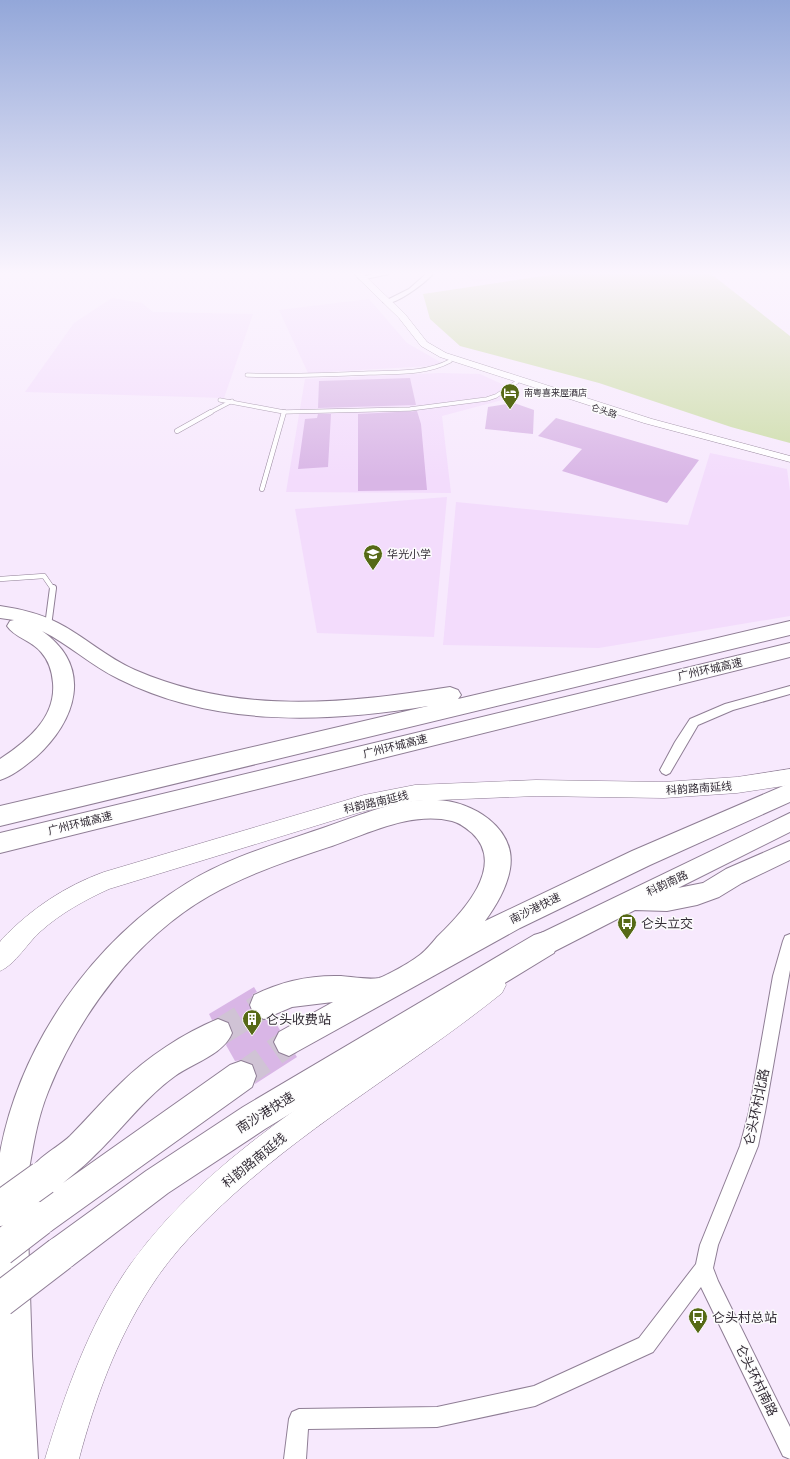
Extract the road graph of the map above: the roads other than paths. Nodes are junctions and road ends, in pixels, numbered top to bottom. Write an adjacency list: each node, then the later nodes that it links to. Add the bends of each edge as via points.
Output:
1 (416, 342): 3 (street, 仑头路)
2 (422, 342): 10 (street, 仑头路, via 443,355 648,421)
3 (450, 361): 4 (lane, via 438,368 410,371 305,377); 5 (street, 仑头路)
4 (247, 375)
5 (517, 382): 8 (lane, via 487,399 410,409); 11 (street, 仑头路, via 682,435)
6 (220, 400): 7 (lane)
7 (232, 401): 8 (lane); 9 (lane)
8 (284, 412): 12 (lane)
9 (177, 431)
10 (790, 460)
11 (790, 463)
12 (262, 489)
13 (0, 579): 16 (lane, via 44,576 53,588)
14 (0, 612): 16 (highway, via 25,617)
15 (0, 623): 23 (highway, via 17,626 47,644 56,655 64,681 60,712 50,728 35,746)
16 (48, 626): 19 (highway, via 125,674 146,683 198,699 270,709 322,710 372,707)
17 (790, 628): 19 (highway, 广州环城高速)
18 (790, 650): 21 (highway, 广州环城高速)
19 (652, 660): 26 (highway, 广州环城高速)
20 (790, 690): 22 (street, via 729,707 694,722)
21 (514, 716): 28 (highway, 广州环城高速); 30 (highway)
22 (666, 770)
23 (0, 771)
24 (790, 777): 34 (main road, 科韵路南延线, via 737,785 664,790 536,788 415,793 364,803 104,881 73,896 34,922 17,938)
25 (790, 792): 35 (highway, 南沙港快速, via 578,887 511,920)
26 (0, 816)
27 (790, 822): 31 (highway, 科韵南路)
28 (0, 843)
29 (784, 857): 31 (highway, via 734,876 697,895 667,901)
30 (0, 858)
31 (631, 899): 33 (highway, 科韵南路)
32 (790, 941): 43 (street, 仑头环村北路, via 749,1146 709,1245)
33 (544, 944): 44 (highway, 南沙港快速, bridge, via 254,1118 157,1182); 47 (main road, 科韵路南延线, via 459,1014 277,1140 233,1175 193,1213 160,1251 127,1298 99,1354 76,1409)
34 (0, 960)
35 (426, 967): 36 (highway, 南沙港快速); 46 (highway, via 452,942 475,913 491,889 499,861 496,846 489,833 477,823 464,815 427,809 396,814 364,824 252,865 197,890 152,923 89,990 48,1056 32,1094 19,1135 11,1176 12,1330)
36 (382, 991): 37 (highway, via 302,991 277,996); 39 (highway, 南沙港快速)
37 (264, 1004)
38 (218, 1033): 41 (highway, bridge, via 165,1065 132,1093 80,1148)
39 (290, 1042)
40 (241, 1076): 42 (highway, bridge)
41 (0, 1209)
42 (0, 1249)
43 (704, 1268): 45 (street, 仑头环村南路); 48 (street, via 646,1345 535,1396 437,1417 299,1419)
44 (0, 1300)
45 (790, 1449)
46 (19, 1459)
47 (62, 1459)
48 (295, 1459)

